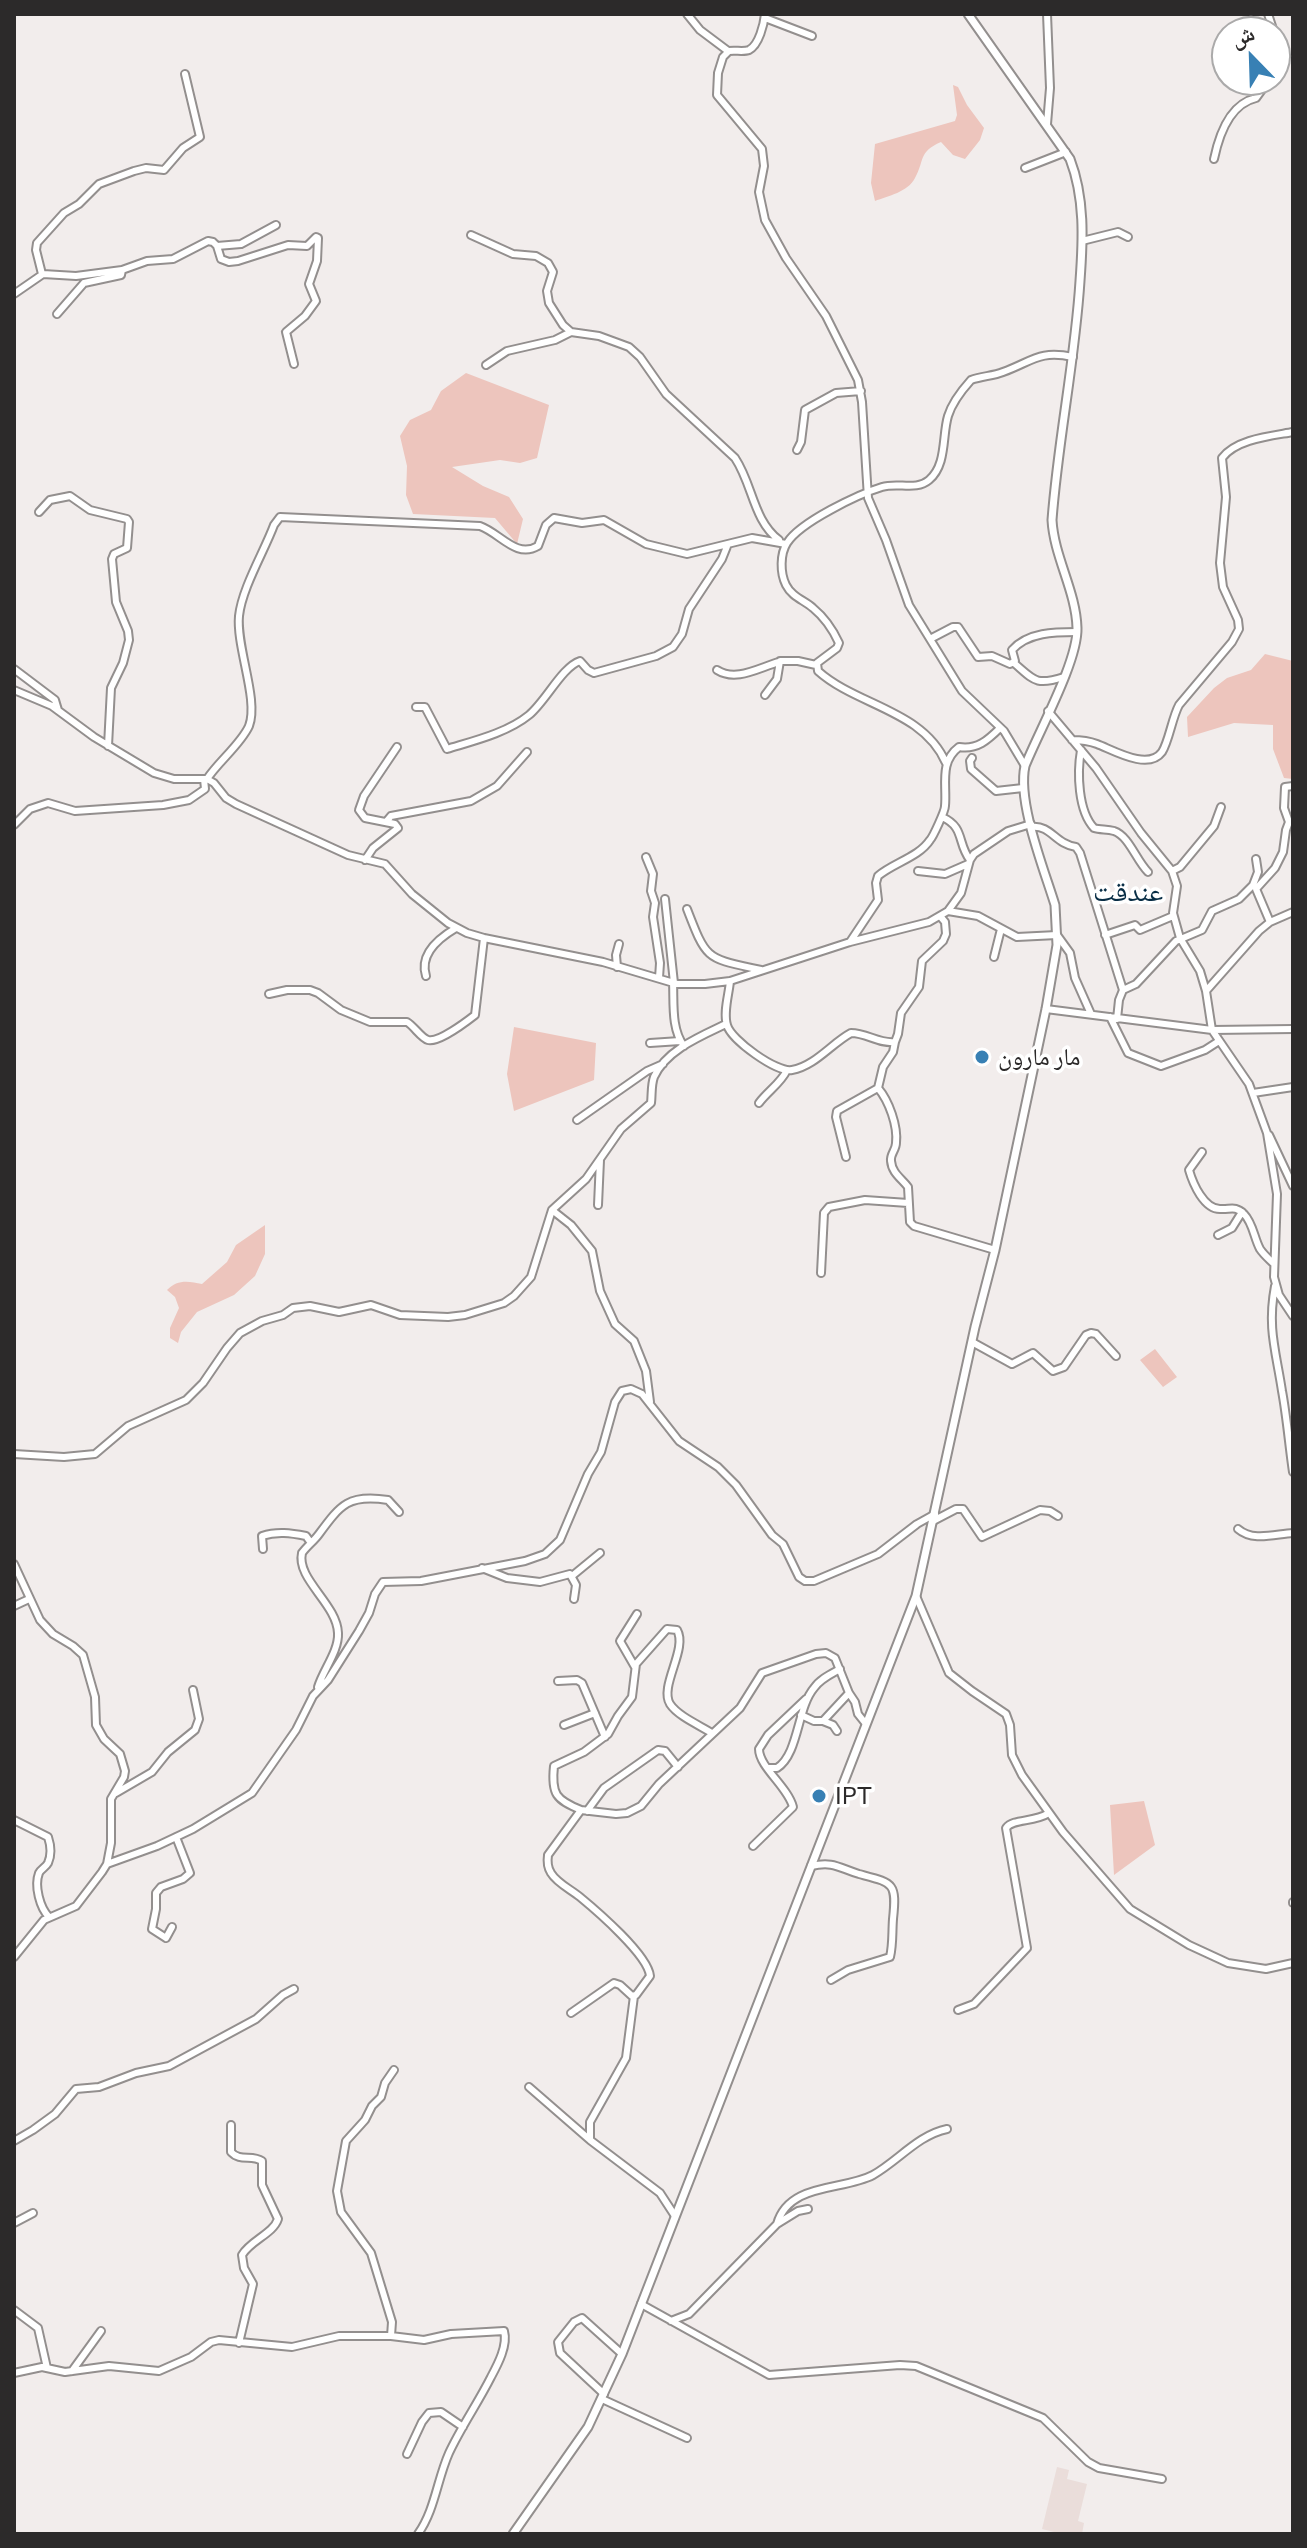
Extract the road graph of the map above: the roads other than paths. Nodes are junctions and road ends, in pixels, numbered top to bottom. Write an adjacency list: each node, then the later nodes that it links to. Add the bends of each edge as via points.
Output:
1 (687, 14): 6 (street)
2 (968, 14): 9 (main road)
3 (1047, 14): 9 (street)
4 (765, 16): 5 (street); 6 (street, via 753,47)
5 (812, 36)
6 (728, 51): 26 (street, via 716,90 764,153 759,192 765,220 826,316)
7 (185, 74): 19 (street, via 200,137 164,170 134,171 91,189 37,243)
8 (1257, 96): 11 (street, via 1245,100 1228,121)
9 (1047, 124): 10 (main road)
10 (1066, 152): 12 (street); 16 (main road, via 1079,189)
11 (1214, 159)
12 (1025, 168)
13 (276, 225): 17 (street, via 241,244)
14 (471, 235): 22 (street, via 548,263 553,272 549,303)
15 (1128, 237): 16 (street, via 1118,232)
16 (1082, 241): 23 (main road)
17 (217, 246): 18 (street, via 208,241 173,259); 24 (street, via 221,259 233,262 288,245 307,246 318,237 309,284 316,301 286,332)
18 (122, 270): 19 (street); 21 (street, via 121,275 84,283)
19 (42, 274): 20 (street)
20 (14, 294)
21 (57, 314)
22 (571, 332): 25 (street, via 507,351); 32 (street, via 618,341 634,351 666,394 735,458 764,525)
23 (1073, 357): 29 (street, via 1047,354 971,380 949,413 940,464 932,477 918,485 892,484); 33 (main road, via 1052,520)
24 (294, 364)
25 (486, 365)
26 (861, 391): 28 (street, via 836,393 805,410); 29 (street)
27 (1293, 432): 47 (street, via 1262,437 1222,458 1226,497 1220,563 1239,629 1179,705 1163,750 1140,759)
28 (797, 450)
29 (867, 494): 32 (street, via 821,516); 34 (street, via 909,605)
30 (39, 512): 48 (street, via 50,500 67,496 90,510 129,521 127,548 112,559 116,602 129,640 111,688)
31 (728, 544): 32 (street, via 752,538); 43 (street, via 669,650 594,673 575,661 516,724 447,749 425,707); 55 (street, via 679,553 646,544 608,521 554,518 538,546 526,551 480,526 280,517 239,615 249,725)
32 (785, 544): 37 (street, via 782,567 788,589 818,612 839,643)
33 (1077, 632): 36 (street, via 1050,632 1024,641 1012,650); 40 (main road)
34 (930, 639): 36 (street, via 957,626 978,657); 46 (street, via 968,698)
35 (779, 662): 37 (street); 39 (street, via 736,676); 42 (street, via 777,679)
36 (1014, 663): 40 (street, via 1035,681)
37 (816, 665): 53 (street, via 839,687 894,711 935,743)
38 (14, 669): 44 (street, via 55,700)
39 (717, 670)
40 (1064, 677): 45 (main road)
41 (14, 690): 44 (street)
42 (765, 695)
43 (416, 707)
44 (58, 710): 48 (street)
45 (1048, 711): 47 (street); 54 (main road)
46 (1000, 728): 53 (street, via 980,745 956,748); 54 (street)
47 (1072, 740): 50 (street)
48 (108, 746): 55 (street, via 163,777)
49 (397, 747): 60 (street, via 359,808 365,818)
50 (1081, 750): 68 (street); 69 (street, via 1084,816 1094,828 1125,838)
51 (527, 752): 60 (street, via 497,786 471,801 391,816)
52 (972, 758): 57 (street, via 971,769 996,791)
53 (946, 763): 59 (street)
54 (1025, 766): 57 (main road)
55 (206, 779): 61 (street, via 205,789 189,800 84,811 48,803 30,809); 65 (street, via 231,801)
56 (1293, 786): 76 (street, via 1285,787 1289,822 1281,860 1256,889)
57 (1023, 788): 62 (main road)
58 (1221, 807): 68 (street, via 1214,826)
59 (942, 817): 66 (street, via 957,827); 83 (street, via 931,840 878,876 878,900)
60 (386, 822): 65 (street, via 398,829)
61 (14, 825)
62 (1031, 825): 66 (street, via 1008,831); 79 (main road, via 1055,905); 80 (street, via 1045,829 1064,846 1076,847)
63 (646, 857): 89 (street, via 653,874)
64 (1256, 859): 82 (street, via 1256,881 1245,895 1212,911 1202,930)
65 (365, 860): 77 (street, via 388,866 408,890)
66 (969, 861): 67 (street, via 945,874); 72 (street, via 961,893)
67 (918, 871)
68 (1172, 871): 75 (street, via 1177,886)
69 (1148, 872)
70 (665, 899): 91 (street)
71 (687, 909): 87 (street, via 708,955)
72 (948, 911): 74 (street); 78 (street, via 973,913)
73 (1293, 912): 76 (street)
74 (940, 916): 83 (street); 102 (street, via 946,934 922,961 919,987 901,1013)
75 (1173, 916): 80 (street, via 1140,930 1135,925); 82 (street)
76 (1270, 922): 93 (street)
77 (456, 928): 81 (street); 88 (street, via 435,942 425,960)
78 (1001, 929): 79 (street, via 1017,937); 85 (street)
79 (1057, 935): 95 (main road); 96 (street, via 1070,953)
80 (1105, 935): 92 (street)
81 (484, 938): 86 (street); 94 (street, via 475,1015 432,1040 407,1022 372,1022 313,991)
82 (1180, 938): 92 (street, via 1136,984); 93 (street)
83 (850, 942): 87 (street)
84 (619, 944): 86 (street)
85 (994, 957)
86 (617, 967): 89 (street)
87 (765, 971): 90 (street)
88 (426, 976)
89 (659, 978): 91 (street)
90 (730, 981): 91 (street); 98 (street)
91 (674, 982): 104 (street, via 675,1027)
92 (1123, 990): 97 (street)
93 (1206, 991): 100 (street)
94 (269, 994)
95 (1046, 1009): 96 (street); 122 (main road)
96 (1091, 1014): 97 (street)
97 (1114, 1018): 100 (street); 101 (street, via 1128,1053 1161,1066)
98 (726, 1024): 104 (street); 106 (street, via 757,1055)
99 (1293, 1029): 100 (street)
100 (1212, 1030): 101 (street)
101 (1219, 1041): 109 (street)
102 (895, 1042): 106 (street, via 851,1033); 108 (street)
103 (650, 1043): 104 (street)
104 (682, 1043): 105 (street)
105 (663, 1064): 111 (street); 114 (street, via 653,1079 651,1103)
106 (787, 1070): 110 (street)
107 (1293, 1087): 109 (street)
108 (878, 1088): 115 (street, via 837,1111); 117 (street, via 895,1131 891,1163 908,1187)
109 (1253, 1093): 112 (street)
110 (759, 1103)
111 (577, 1120)
112 (1267, 1133): 116 (street); 123 (street, via 1277,1194)
113 (1202, 1152): 120 (street, via 1189,1170 1198,1191 1209,1206)
114 (600, 1156): 118 (street); 119 (street, via 580,1186)
115 (846, 1157)
116 (1293, 1186)
117 (908, 1203): 122 (street, via 914,1226); 124 (street, via 865,1200 829,1207 824,1213)
118 (598, 1205)
119 (552, 1210): 129 (street, via 592,1251 599,1288 614,1322 636,1344); 130 (street, via 531,1277 497,1306 448,1317 400,1315 375,1305 339,1312 293,1308 240,1333 186,1400 122,1429 95,1454)
120 (1242, 1212): 121 (street, via 1232,1228); 123 (street)
121 (1218, 1235)
122 (995, 1250): 127 (main road)
123 (1274, 1264): 125 (street)
124 (821, 1273)
125 (1275, 1286): 126 (street); 131 (street, via 1273,1346)
126 (1293, 1316)
127 (972, 1342): 128 (street, via 1012,1364 1033,1353 1053,1371 1064,1367 1091,1333); 134 (main road)
128 (1116, 1356)
129 (651, 1403): 134 (street, via 679,1441 736,1485 783,1544 803,1581 869,1559); 141 (street, via 631,1389 619,1392 601,1452 556,1544 532,1559)
130 (14, 1454)
131 (1293, 1472)
132 (399, 1512): 137 (street, via 388,1500 357,1500 336,1510)
133 (1058, 1516): 134 (street, via 1040,1510 982,1537 961,1508)
134 (934, 1518): 143 (main road)
135 (1238, 1529): 136 (street, via 1255,1537)
136 (1293, 1533)
137 (311, 1543): 138 (street, via 306,1536 270,1533 262,1536); 152 (street, via 302,1553 302,1565 338,1633)
138 (263, 1549)
139 (600, 1553): 142 (street)
140 (14, 1564): 144 (street)
141 (482, 1568): 142 (street, via 540,1582); 152 (street, via 421,1581 383,1582 359,1631)
142 (572, 1576): 145 (street)
143 (916, 1596): 158 (main road); 167 (street, via 949,1673 1006,1714 1014,1760)
144 (29, 1599): 146 (street); 165 (street, via 47,1627 86,1661 98,1731 117,1748 124,1763 124,1777)
145 (574, 1599)
146 (14, 1606)
147 (637, 1614): 148 (street, via 620,1641)
148 (635, 1667): 161 (street, via 663,1632 677,1630 669,1702); 162 (street, via 630,1702)
149 (840, 1669): 153 (street); 154 (street); 161 (street, via 833,1656 820,1653 767,1670 744,1704)
150 (558, 1681): 155 (street, via 581,1682)
151 (193, 1690): 165 (street, via 199,1719 195,1730 152,1772)
152 (318, 1691): 169 (street, via 252,1793)
153 (849, 1693): 157 (street); 158 (street)
154 (806, 1699): 156 (street); 164 (street, via 759,1749)
155 (595, 1713): 159 (street); 162 (street)
156 (801, 1715): 157 (street); 164 (street, via 785,1761)
157 (823, 1721): 160 (street)
158 (866, 1724): 172 (main road)
159 (564, 1725)
160 (837, 1731)
161 (712, 1733): 163 (street)
162 (605, 1737): 166 (street, via 554,1766 555,1794)
163 (678, 1767): 166 (street, via 636,1809 616,1814); 166 (street, via 658,1750 608,1784)
164 (768, 1768): 170 (street, via 793,1807)
165 (113, 1795): 171 (street)
166 (584, 1810): 179 (street, via 550,1851 547,1865 649,1967 649,1978)
167 (1049, 1813): 176 (street, via 1140,1917 1228,1963 1266,1969); 180 (street, via 1006,1828 1027,1948 974,2004)
168 (14, 1820): 173 (street, via 48,1837 52,1850 39,1874 38,1892)
169 (176, 1837): 171 (street); 174 (street, via 190,1873 156,1893 152,1929 166,1938)
170 (753, 1846)
171 (107, 1864): 173 (street, via 76,1906)
172 (811, 1866): 177 (street, via 834,1864 875,1876 896,1895 890,1957); 190 (main road)
173 (49, 1917): 175 (street)
174 (172, 1927)
175 (14, 1957)
176 (1293, 1963)
177 (831, 1980)
178 (294, 1989): 187 (street, via 256,2019 169,2066 76,2089 55,2114)
179 (634, 1996): 181 (street, via 614,1983); 186 (street, via 626,2058 590,2122)
180 (958, 2010)
181 (571, 2013)
182 (394, 2070): 197 (street, via 381,2097 346,2141 337,2191 341,2212 371,2253 392,2322)
183 (529, 2087): 186 (street)
184 (231, 2125): 198 (street, via 231,2152 262,2161 262,2185 278,2219 242,2255 253,2284)
185 (947, 2129): 192 (street, via 866,2178 793,2201)
186 (590, 2140): 190 (street, via 660,2193)
187 (14, 2141)
188 (808, 2209): 192 (street)
189 (33, 2213): 191 (street)
190 (675, 2216): 193 (main road)
191 (14, 2223)
192 (777, 2224): 195 (street, via 689,2314)
193 (641, 2304): 195 (street); 199 (main road)
194 (14, 2310): 200 (street, via 38,2328)
195 (671, 2321): 207 (street, via 769,2375 916,2366 1043,2418 1096,2466)
196 (101, 2331): 201 (street)
197 (391, 2336): 198 (street, via 339,2336 299,2346); 204 (street, via 419,2340 505,2332 498,2364)
198 (239, 2343): 201 (street, via 215,2341 159,2371 109,2366)
199 (622, 2354): 203 (main road); 203 (street, via 582,2318 558,2342 560,2353)
200 (47, 2368): 201 (street); 202 (street)
201 (72, 2371)
202 (14, 2373)
203 (603, 2397): 205 (street); 209 (main road, via 574,2449)
204 (463, 2427): 206 (street, via 441,2412 429,2413); 208 (street)
205 (687, 2438)
206 (407, 2454)
207 (1162, 2479)
208 (418, 2534)
209 (513, 2534)

